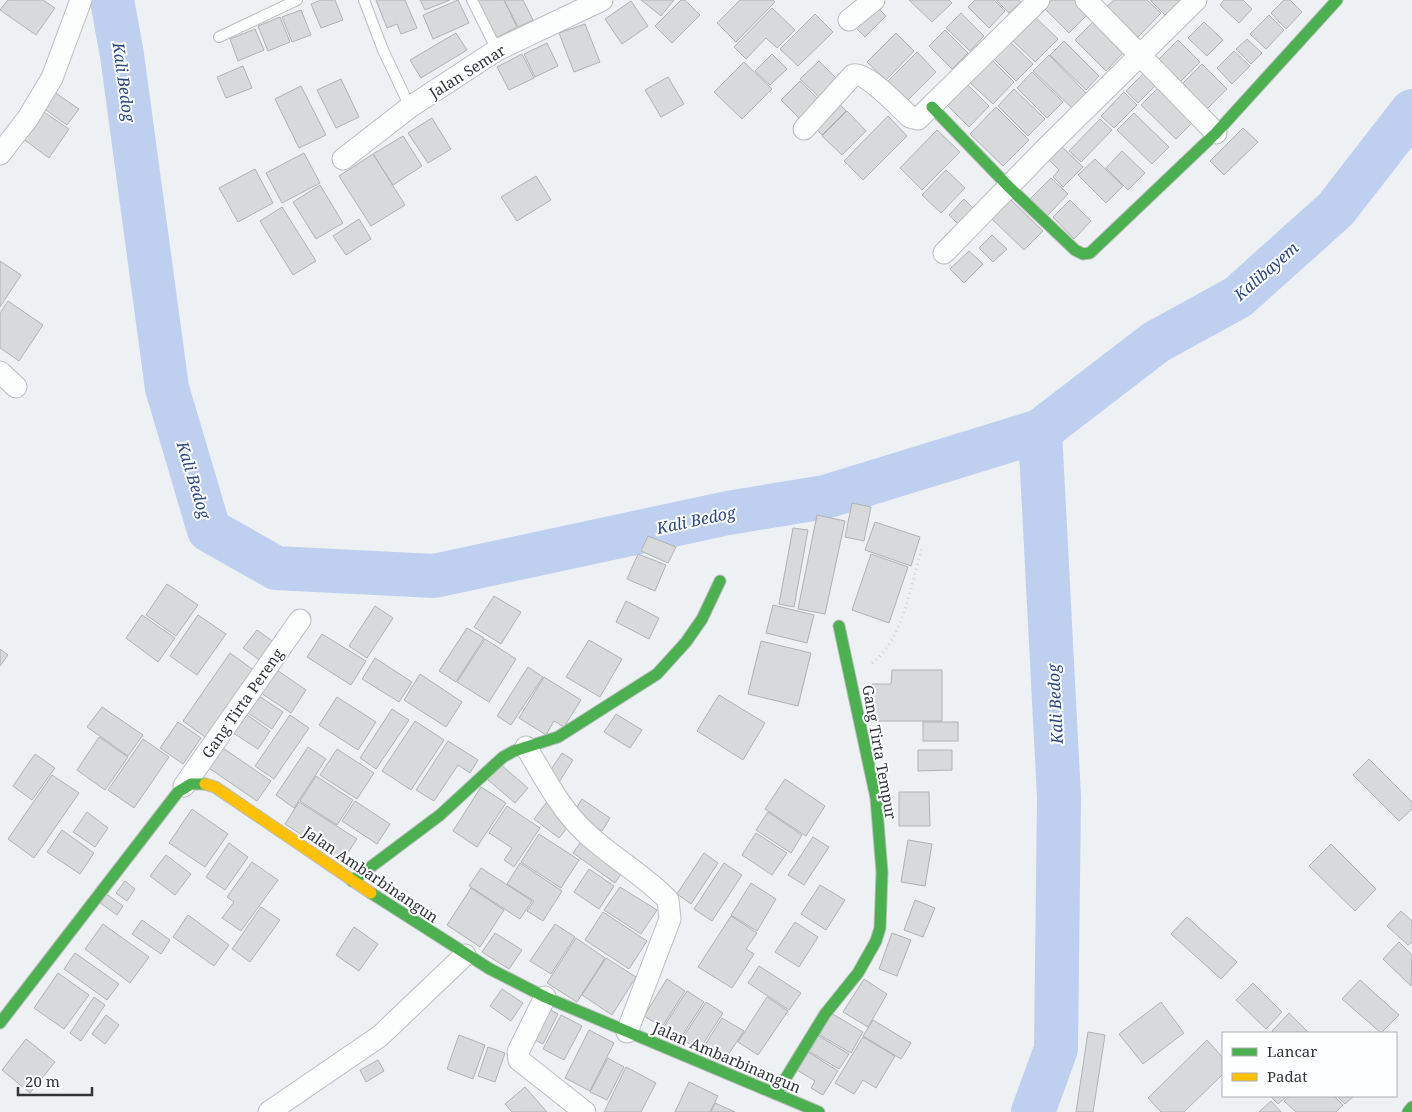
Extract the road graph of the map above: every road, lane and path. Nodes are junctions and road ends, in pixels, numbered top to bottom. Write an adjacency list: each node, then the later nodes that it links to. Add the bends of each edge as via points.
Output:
1 (81, 0): 19 (street, via 52,78 28,118)
2 (297, 0): 12 (lane)
3 (364, 0): 15 (lane)
4 (472, 0): 13 (lane)
5 (602, 0): 13 (street, Jalan Semar)
6 (874, 0): 11 (street)
7 (1039, 0): 16 (street)
8 (1086, 0): 14 (street)
9 (1196, 0): 14 (street)
10 (1337, 0): 18 (street)
11 (849, 20)
12 (219, 37)
13 (498, 50): 15 (street, Jalan Semar)
14 (1141, 55): 18 (street); 21 (street)
15 (410, 107): 20 (street, Jalan Semar)
16 (932, 107): 17 (street, via 914,120 858,74 853,75); 21 (street)
17 (804, 129)
18 (1216, 132): 21 (street, via 1090,253 1075,250)
19 (0, 154)
20 (343, 160)
21 (1009, 186): 22 (street)
22 (944, 253)
23 (0, 372): 24 (street)
24 (16, 387)
25 (922, 548): 29 (path, via 890,647)
26 (720, 581): 30 (street, via 696,627 657,674 558,737)
27 (300, 620): 31 (street, Gang Tirta Pereng)
28 (839, 626): 29 (street, Gang Tirta Tempur)
29 (852, 678): 37 (street, Gang Tirta Tempur, via 876,798 882,872 880,928 858,974 825,1014)
30 (526, 747): 32 (street, via 493,765 440,815); 36 (street, via 572,819 668,900 671,909 666,931)
31 (184, 786): 32 (street, Jalan Ambarbinangun, via 198,782 215,787); 35 (street)
32 (352, 881): 33 (street, Jalan Ambarbinangun)
33 (465, 955): 34 (street, Jalan Ambarbinangun); 39 (street, via 380,1036)
34 (545, 997): 36 (street, Jalan Ambarbinangun); 40 (street, via 518,1052 519,1060)
35 (0, 1023)
36 (627, 1032): 37 (street, Jalan Ambarbinangun)
37 (776, 1094): 41 (street, Jalan Ambarbinangun)
38 (1412, 1107): 42 (street)
39 (269, 1112)
40 (584, 1112)
41 (819, 1112)
42 (1408, 1112)

